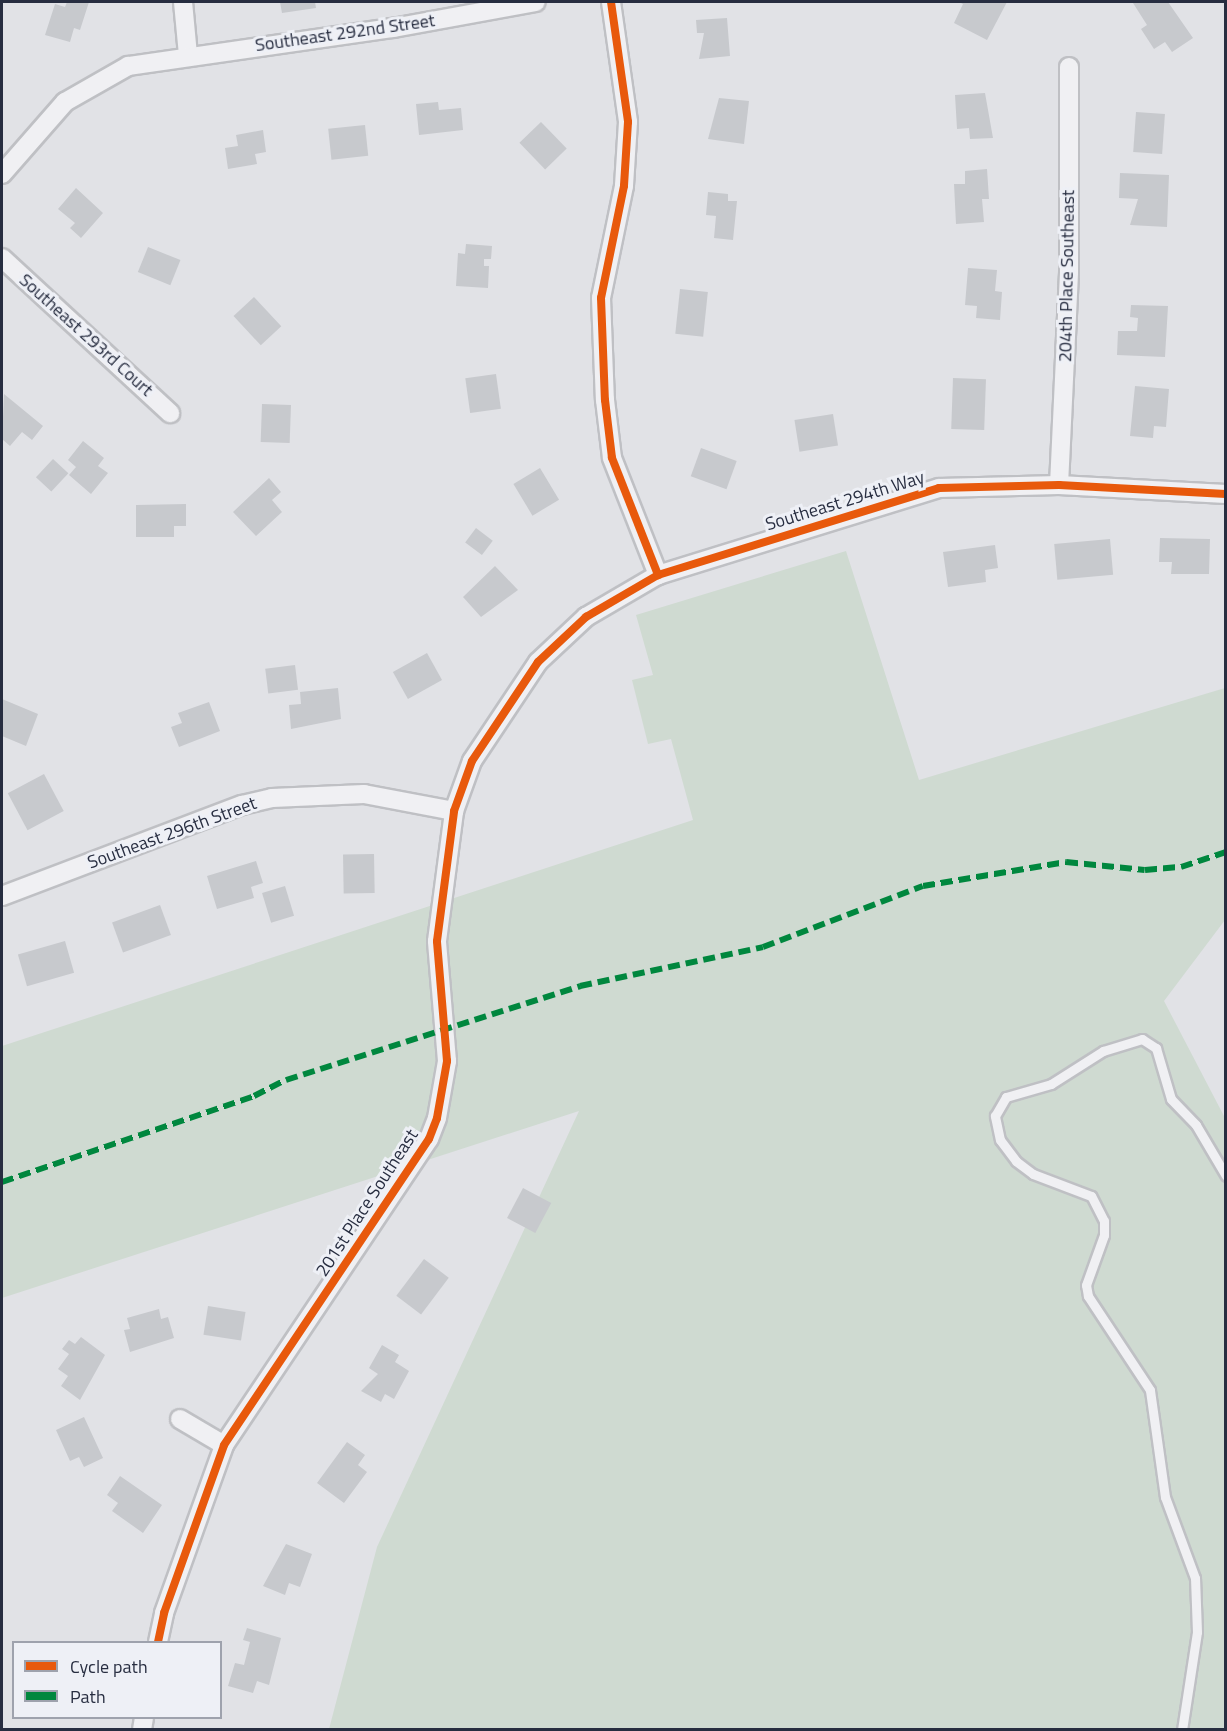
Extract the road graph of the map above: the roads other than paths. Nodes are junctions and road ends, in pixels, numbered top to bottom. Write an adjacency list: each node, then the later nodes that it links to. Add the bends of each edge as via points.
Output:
1 (183, 2): 4 (street)
2 (536, 2): 4 (street, Southeast 292nd Street, via 393,28)
3 (611, 2): 11 (street, via 628,122 624,186 601,298 605,400 612,458)
4 (188, 55): 6 (street, Southeast 292nd Street, via 128,66 65,102)
5 (1069, 67): 9 (street, 204th Place Southeast, via 1069,272)
6 (2, 174)
7 (2, 258): 8 (street, Southeast 293rd Court)
8 (170, 412)
9 (1059, 485): 10 (street, Southeast 294th Way); 11 (street, Southeast 294th Way, via 939,488)
10 (1226, 494)
11 (658, 574): 12 (street, 201st Place Southeast, via 586,617 538,662 472,760)
12 (454, 811): 13 (street, Southeast 296th Street, via 364,794 272,798); 16 (street, 201st Place Southeast, via 437,941 447,1061 437,1118 429,1139)
13 (2, 896)
14 (1226, 1176): 18 (lane, via 1196,1125 1171,1099 1156,1048 1142,1039 1103,1051 1051,1084 1006,1097 996,1116 1000,1140 1017,1161 1033,1174 1091,1196 1104,1221 1104,1235 1086,1285 1088,1296 1150,1390 1165,1497 1195,1578 1197,1632)
15 (180, 1419): 16 (street)
16 (224, 1445): 17 (street, 201st Place Southeast, via 164,1613)
17 (158, 1641)
18 (1182, 1730)

